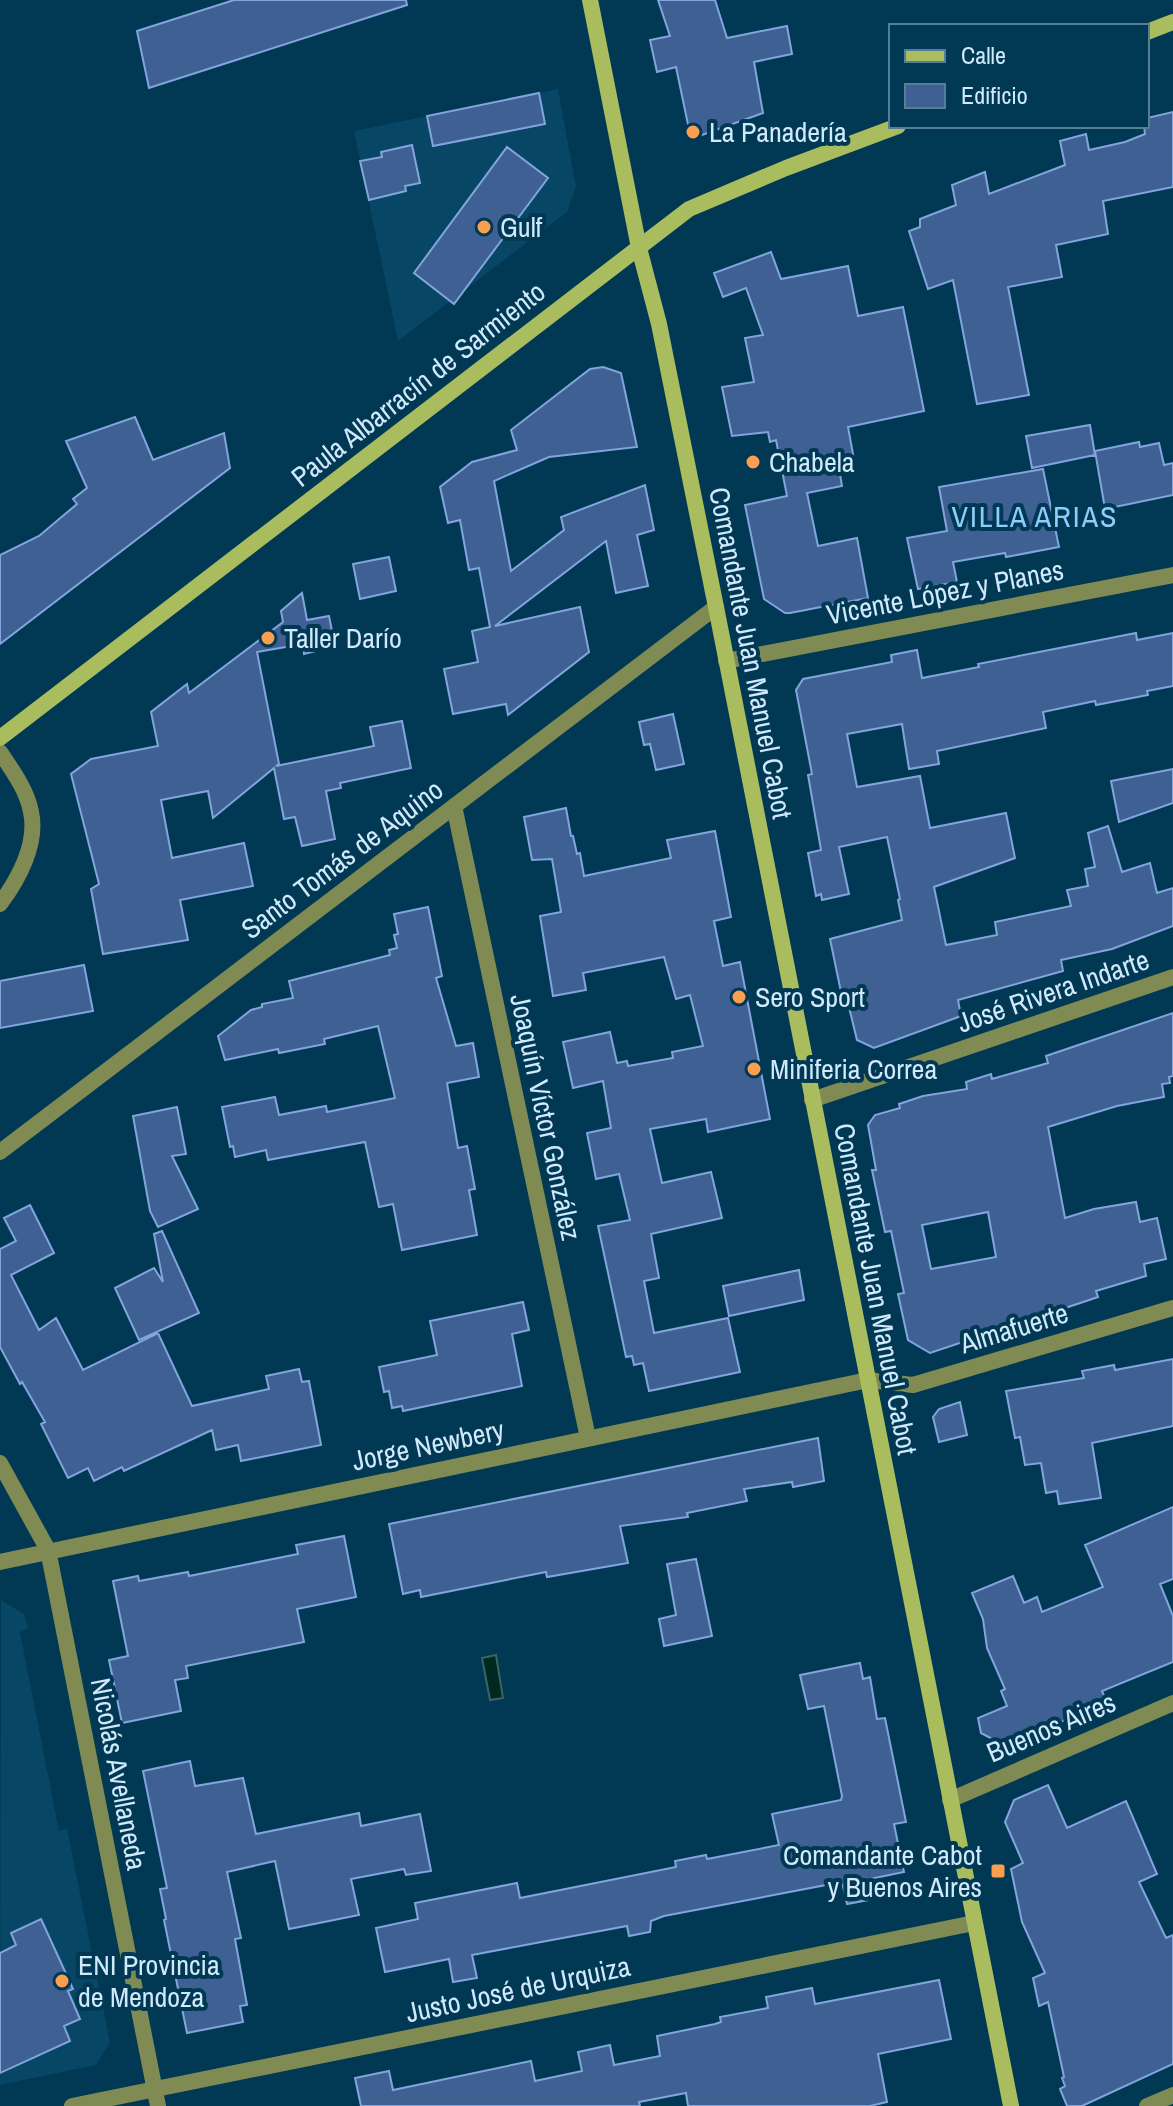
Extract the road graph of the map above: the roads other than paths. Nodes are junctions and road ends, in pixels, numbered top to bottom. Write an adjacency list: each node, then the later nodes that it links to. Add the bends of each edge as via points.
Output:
1 (590, 0): 5 (main road, Comandante Juan Manuel Cabot)
2 (1173, 22): 3 (main road)
3 (1149, 31)
4 (893, 128): 5 (main road, Paula Albarracín de Sarmiento, via 689,209)
5 (639, 248): 7 (main road, Comandante Juan Manuel Cabot); 9 (main road, Paula Albarracín de Sarmiento)
6 (1173, 575): 8 (street, Vicente López y Planes)
7 (716, 607): 8 (main road, Comandante Juan Manuel Cabot); 11 (street, Santo Tomás de Aquino)
8 (726, 661): 14 (main road, Comandante Juan Manuel Cabot)
9 (0, 738)
10 (0, 752): 12 (street, via 20,783 32,828 20,871)
11 (454, 806): 15 (street, Santo Tomás de Aquino); 18 (street, Joaquín Víctor González)
12 (0, 904)
13 (1173, 977): 14 (street, José Rivera Indarte)
14 (812, 1100): 17 (main road, Comandante Juan Manuel Cabot)
15 (0, 1152)
16 (1173, 1308): 17 (street, Almafuerte, via 913,1385)
17 (868, 1380): 18 (street, Jorge Newbery); 23 (main road, Comandante Juan Manuel Cabot)
18 (588, 1438): 20 (street, Jorge Newbery)
19 (0, 1463): 20 (street, Nicolás Avellaneda)
20 (48, 1550): 21 (street, Jorge Newbery); 26 (street, Nicolás Avellaneda)
21 (0, 1562)
22 (1173, 1703): 23 (street, Buenos Aires)
23 (950, 1800): 24 (main road, Comandante Juan Manuel Cabot)
24 (974, 1923): 26 (street, Justo José de Urquiza); 28 (main road, Comandante Juan Manuel Cabot)
25 (1173, 2095): 29 (street)
26 (156, 2098): 27 (street, Justo José de Urquiza)
27 (72, 2106)
28 (1011, 2106)
29 (1147, 2106)

